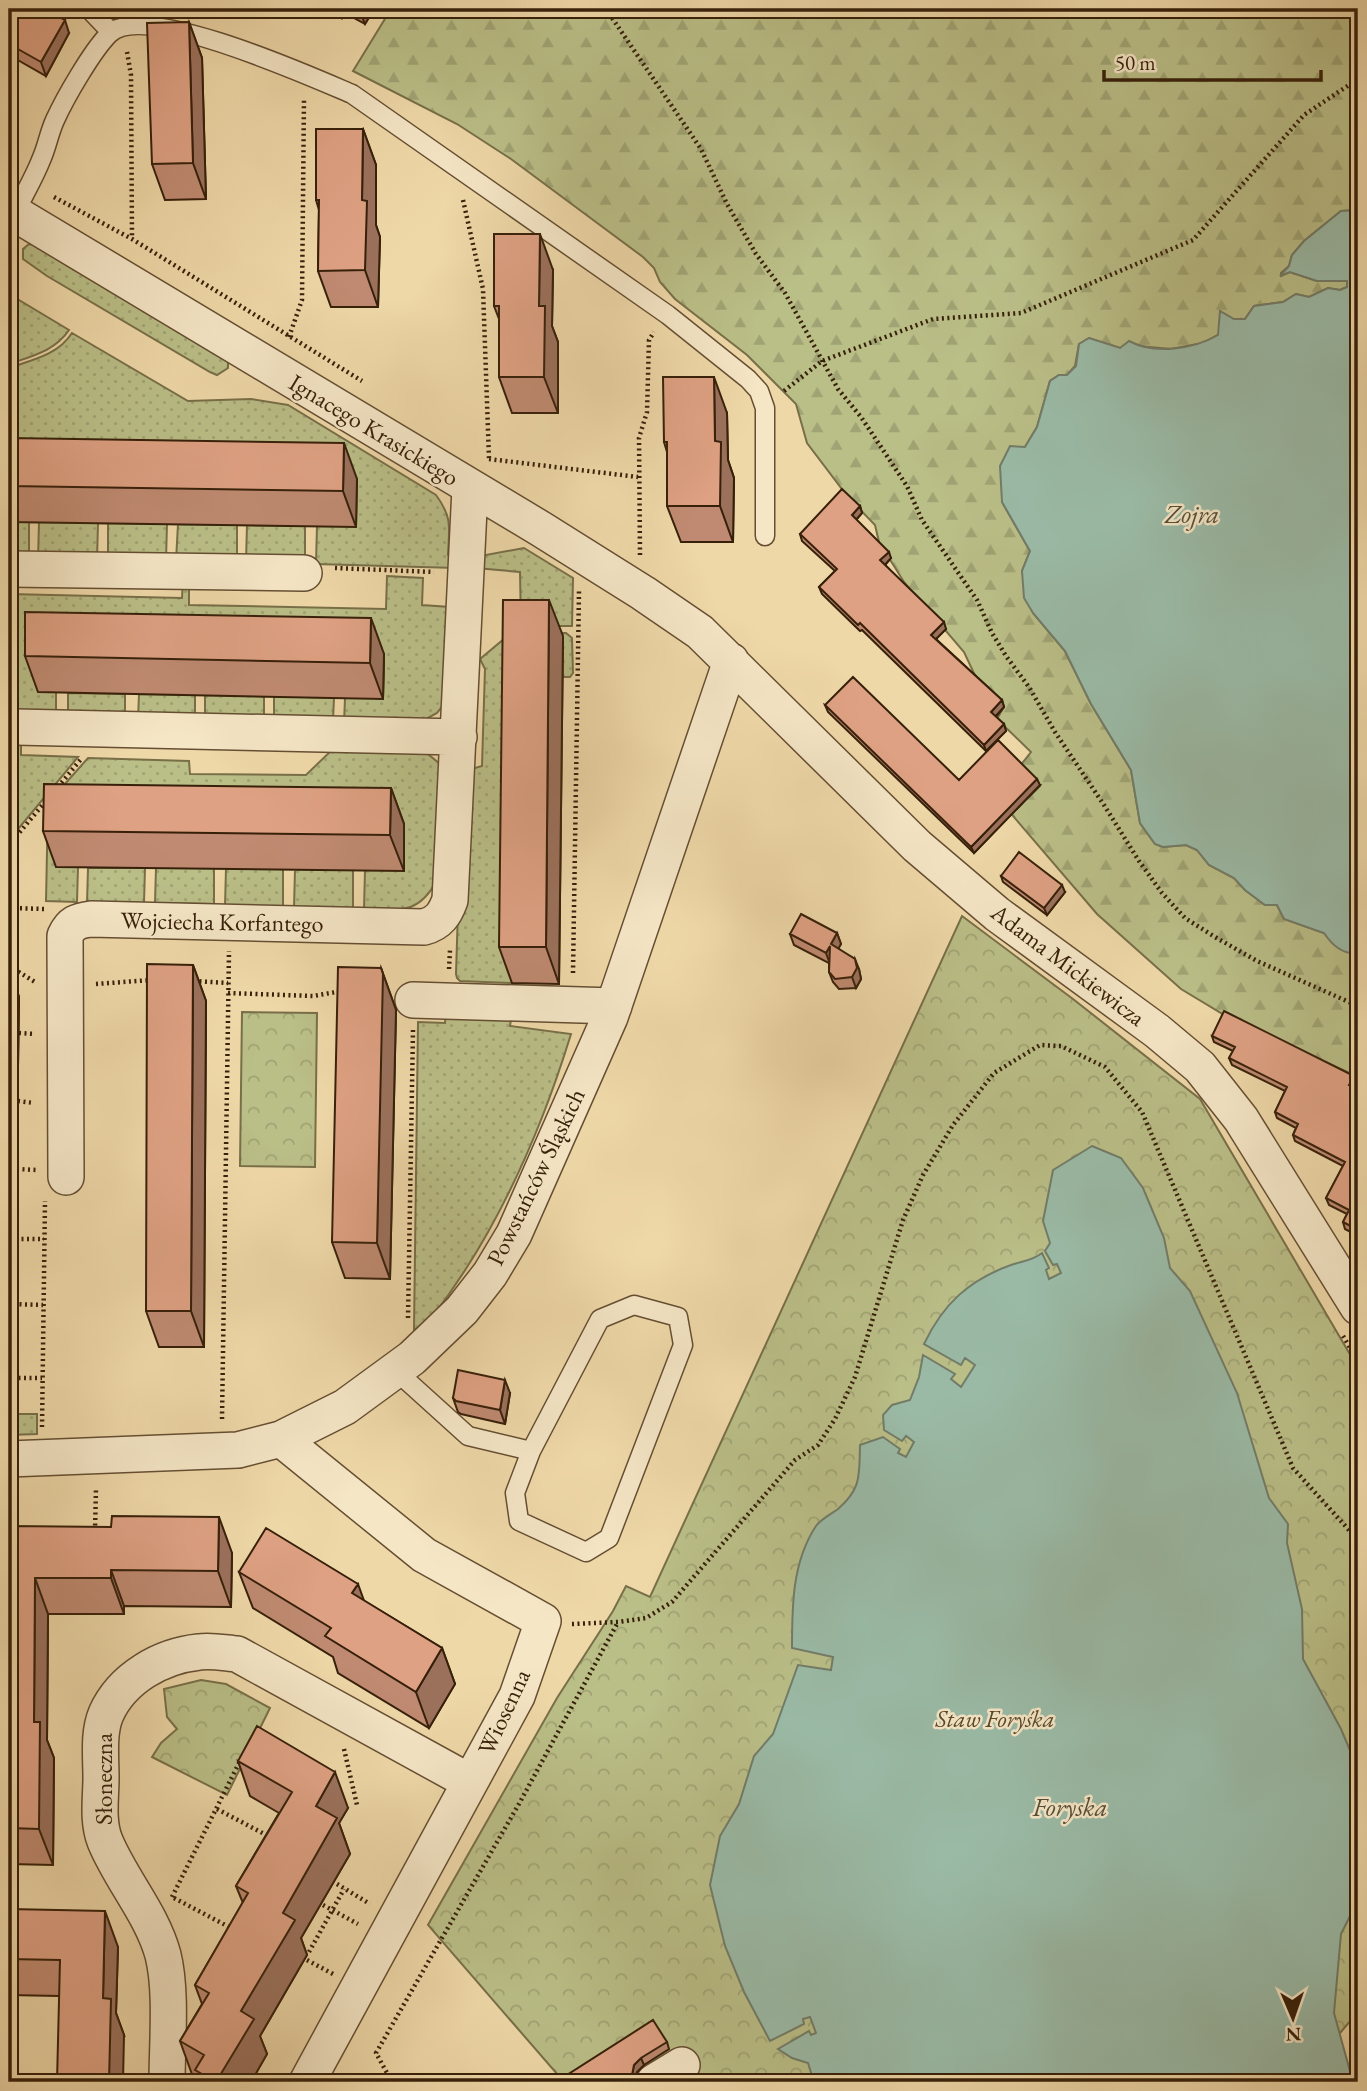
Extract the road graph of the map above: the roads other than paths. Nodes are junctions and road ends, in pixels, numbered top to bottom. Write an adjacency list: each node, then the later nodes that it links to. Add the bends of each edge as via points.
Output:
1 (89, 9): 2 (lane)
2 (111, 32): 3 (lane, via 55,120 41,161); 5 (lane, via 158,26 274,60 352,94 668,315 759,391 765,408)
3 (12, 211): 4 (street, Ignacego Krasickiego)
4 (470, 488): 8 (street, Ignacego Krasickiego, via 643,593 700,632); 10 (street, Wojciecha Korfantego)
5 (765, 536)
6 (9, 569): 7 (street)
7 (304, 573)
8 (731, 662): 12 (street, Powstańców Śląskich); 14 (street, Adama Mickiewicza, via 917,846 996,914 1157,1031 1200,1068 1241,1119)
9 (16, 727): 10 (street)
10 (459, 737): 13 (street, Wojciecha Korfantego, via 450,900 445,914 434,924 91,919 70,926 65,936)
11 (413, 1000): 12 (street)
12 (614, 1006): 15 (street, Powstańców Śląskich, via 514,1234 496,1264 462,1310)
13 (56, 1174)
14 (1348, 1317)
15 (395, 1370): 16 (street, Powstańców Śląskich, via 345,1407); 17 (lane, via 468,1436)
16 (281, 1439): 18 (street, Powstańców Śląskich, via 238,1450); 19 (street, Wiosenna, via 424,1555 543,1621 517,1696)
17 (531, 1451): 17 (lane, via 515,1493 519,1521 586,1552 609,1538 683,1345 678,1317 634,1305 600,1319)
18 (9, 1459)
19 (470, 1782): 20 (street, Słoneczna, via 237,1654 201,1651 164,1660 139,1674 119,1694 102,1731 100,1826 163,1956); 21 (street, Wiosenna)
20 (167, 2082)
21 (307, 2082)

